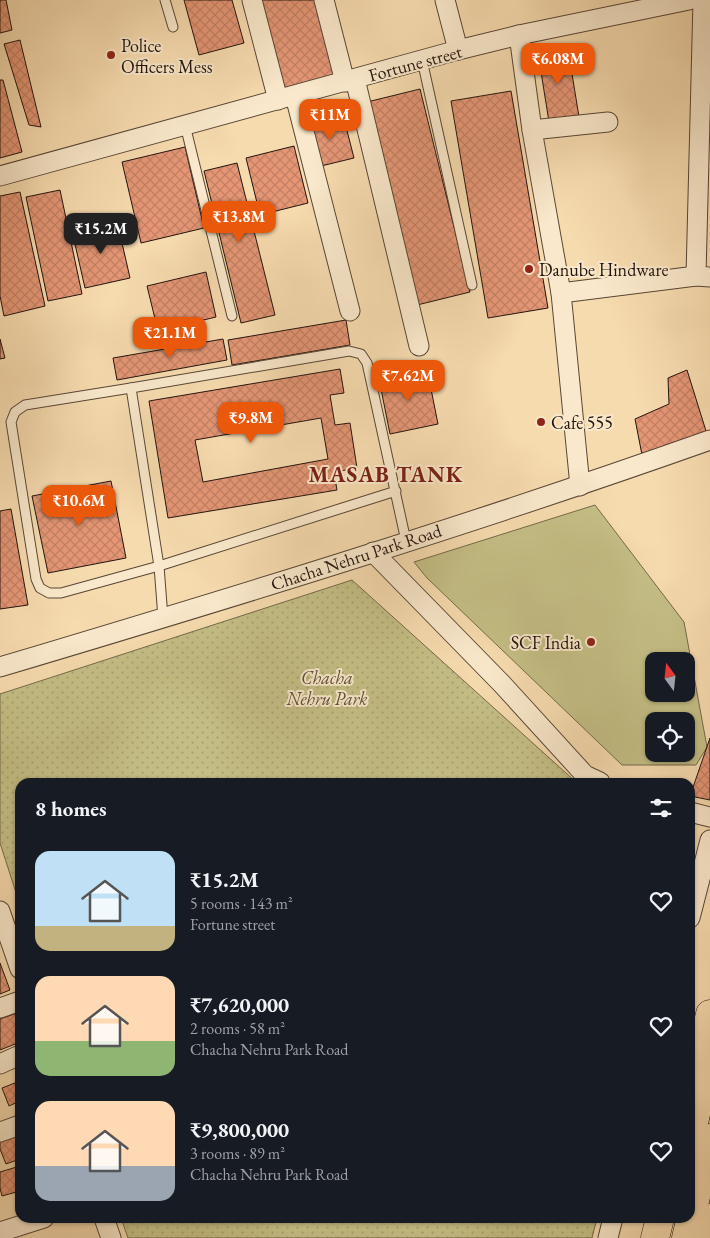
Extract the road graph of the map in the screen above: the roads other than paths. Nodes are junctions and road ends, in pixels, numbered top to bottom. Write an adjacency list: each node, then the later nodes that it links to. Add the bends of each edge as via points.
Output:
1 (165, 0): 7 (lane)
2 (252, 0): 12 (street)
3 (324, 0): 11 (street)
4 (445, 0): 9 (street)
5 (689, 0): 8 (street, Fortune street)
6 (704, 0): 17 (street)
7 (173, 27)
8 (519, 35): 9 (street, Fortune street); 15 (street)
9 (458, 50): 10 (street, Fortune street)
10 (422, 60): 11 (street, Fortune street); 18 (lane)
11 (350, 80): 12 (street, Fortune street); 22 (street)
12 (286, 98): 14 (street, Fortune street); 20 (street)
13 (608, 122): 15 (street)
14 (185, 125): 16 (street, Fortune street); 21 (lane)
15 (532, 130): 19 (street)
16 (0, 176)
17 (703, 277): 19 (street)
18 (472, 286)
19 (560, 292): 25 (street)
20 (350, 310)
21 (232, 316)
22 (419, 346)
23 (131, 388): 26 (lane, via 349,351 361,354 367,363); 29 (lane); 29 (lane, via 25,405 15,412 11,422 25,515 36,579 40,588 48,593 61,593)
24 (710, 440): 25 (street, Chacha Nehru Park Road)
25 (580, 486): 27 (street, Chacha Nehru Park Road)
26 (396, 491): 27 (lane); 29 (lane)
27 (406, 541): 28 (street, Chacha Nehru Park Road)
28 (373, 552): 30 (street, Chacha Nehru Park Road); 32 (street, via 502,684 585,775)
29 (159, 566): 30 (lane)
30 (163, 618): 31 (street, Chacha Nehru Park Road)
31 (0, 667)
32 (591, 778)
33 (695, 813): 34 (street)
34 (710, 817)
35 (710, 840): 36 (street)
36 (695, 898)
37 (0, 911): 38 (street)
38 (3, 931): 39 (street)
39 (15, 958)
40 (15, 1003): 41 (street)
41 (0, 1008)
42 (710, 1014): 46 (main road)
43 (710, 1056): 47 (main road)
44 (15, 1057): 45 (street)
45 (0, 1064)
46 (695, 1078)
47 (695, 1119)
48 (15, 1127): 49 (street)
49 (0, 1132)
50 (710, 1138): 51 (main road)
51 (695, 1200)
52 (710, 1218): 65 (main road)
53 (28, 1223): 59 (street)
54 (106, 1223): 60 (street)
55 (612, 1223): 61 (street)
56 (659, 1223): 62 (main road)
57 (671, 1223): 63 (main road)
58 (690, 1223): 64 (main road)
59 (0, 1232)
60 (111, 1238)
61 (608, 1238)
62 (655, 1238)
63 (667, 1238)
64 (686, 1238)
65 (705, 1238)

